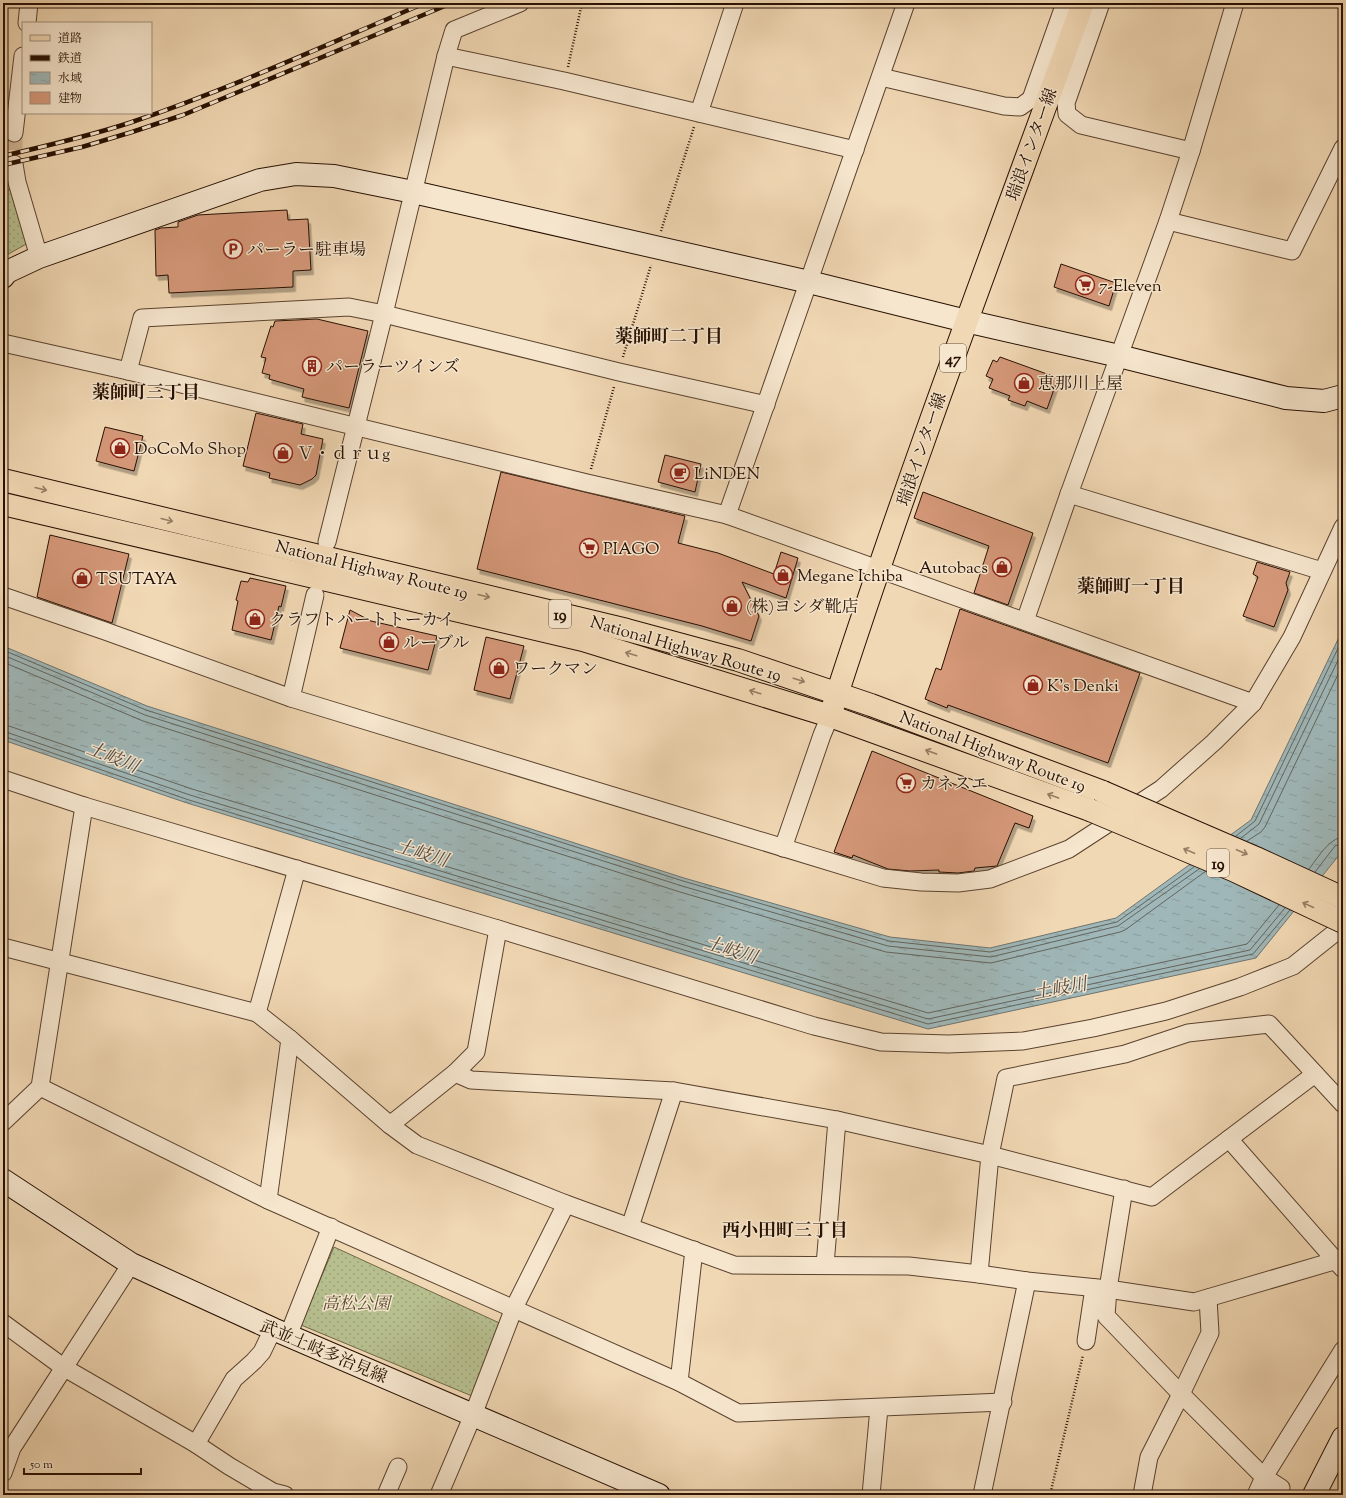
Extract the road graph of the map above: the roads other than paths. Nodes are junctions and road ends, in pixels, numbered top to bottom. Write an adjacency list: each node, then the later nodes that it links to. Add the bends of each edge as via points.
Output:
1 (29, 3): 9 (street)
2 (520, 3): 10 (street, via 454,30)
3 (735, 3): 13 (street)
4 (906, 3): 12 (street)
5 (1065, 3): 12 (street, via 1031,99 1020,107 1004,106)
6 (1083, 3): 25 (main road, 瑞浪インター線 / 47)
7 (1101, 3): 17 (street, via 1066,103 1067,114 1081,125)
8 (1235, 3): 17 (street)
9 (27, 22)
10 (446, 56): 13 (street); 19 (street)
11 (22, 65): 14 (street)
12 (881, 77): 16 (street)
13 (699, 113): 16 (street)
14 (14, 133)
15 (1343, 148): 20 (street, via 1292,251)
16 (855, 150): 23 (street)
17 (1191, 151): 20 (street)
18 (14, 164): 21 (street)
19 (413, 192): 21 (street, via 334,176 296,174 260,180); 23 (street); 24 (street)
20 (1168, 221): 27 (street)
21 (39, 257): 22 (street, via 7,272)
22 (3, 277)
23 (809, 282): 25 (street); 30 (street)
24 (384, 314): 28 (street, via 349,307 142,318); 30 (street); 31 (street)
25 (966, 321): 27 (street); 38 (main road, 瑞浪インター線 / 47)
26 (3, 343): 28 (street)
27 (1119, 356): 29 (street, via 1286,398 1324,401); 33 (street)
28 (128, 371): 31 (street)
29 (1343, 396)
30 (766, 405): 35 (street)
31 (355, 426): 35 (street); 37 (street)
32 (3, 480): 43 (main road, National Highway Route 19 / 19, one-way to 43, via 627,630 738,660)
33 (1069, 494): 39 (street); 42 (street)
34 (3, 504): 46 (main road, National Highway Route 19 / 19, one-way to 34, via 584,640)
35 (727, 515): 38 (street)
36 (1343, 527): 39 (street)
37 (327, 542)
38 (879, 568): 42 (street); 43 (main road, 瑞浪インター線 / 47)
39 (1322, 571): 45 (street, via 1292,637)
40 (315, 594): 44 (street)
41 (3, 596): 44 (street)
42 (1025, 621): 45 (street)
43 (838, 693): 46 (main road, 瑞浪インター線 / 47); 51 (main road, National Highway Route 19 / 19, one-way to 51, bridge, via 1103,792)
44 (291, 698): 49 (street)
45 (1253, 703): 49 (street, via 1209,747 1161,789 1068,849 990,879 921,882 883,878)
46 (830, 716): 49 (street); 52 (main road, National Highway Route 19 / 19, one-way to 46, bridge, via 1233,870 1090,810)
47 (3, 779): 48 (street)
48 (84, 806): 50 (street); 55 (street)
49 (783, 848)
50 (297, 869): 53 (street); 56 (street)
51 (1343, 898)
52 (1343, 923): 53 (street, via 1337,931 1293,966 1240,987 1166,1011 1023,1041 948,1044 881,1042 814,1026)
53 (498, 929): 58 (street, via 476,1052)
54 (3, 947): 55 (street)
55 (60, 961): 56 (street); 60 (street)
56 (257, 1013): 57 (street)
57 (290, 1039): 65 (street); 70 (street)
58 (455, 1073): 61 (street, via 471,1080); 65 (street)
59 (1315, 1074): 62 (street); 66 (street); 67 (street, via 1269,1024 1188,1033 1126,1054 1006,1078)
60 (40, 1087): 64 (street); 70 (street)
61 (674, 1091): 63 (street); 73 (street)
62 (1343, 1104)
63 (837, 1120): 67 (street); 76 (street)
64 (3, 1122)
65 (390, 1125): 71 (street, via 417,1146)
66 (1229, 1139): 69 (street, via 1152,1196); 77 (street)
67 (990, 1155): 69 (street); 78 (street)
68 (3, 1180): 75 (street, 武並土岐多治見線)
69 (1124, 1189): 80 (street)
70 (268, 1200): 72 (street)
71 (566, 1204): 73 (street); 82 (street)
72 (331, 1227): 82 (street); 84 (street)
73 (630, 1227): 74 (street)
74 (694, 1250): 76 (street, via 734,1265); 88 (street)
75 (131, 1264): 84 (street, 武並土岐多治見線); 87 (street)
76 (825, 1265): 78 (street, via 909,1266)
77 (1339, 1265): 81 (street)
78 (979, 1274): 79 (street)
79 (1027, 1281): 80 (street); 90 (street)
80 (1101, 1289): 81 (street, via 1194,1302); 85 (street); 89 (street, via 1106,1316)
81 (1208, 1298): 89 (street, via 1210,1333)
82 (514, 1308): 88 (street); 92 (street)
83 (3, 1323): 87 (street)
84 (280, 1332): 92 (street, 武並土岐多治見線); 94 (street, via 234,1379)
85 (1086, 1341)
86 (1343, 1350): 97 (street)
87 (63, 1367): 94 (street); 96 (street, via 12,1448)
88 (679, 1382): 91 (street, via 738,1413)
89 (1181, 1394): 97 (street); 105 (street, via 1149,1457)
90 (1003, 1402): 91 (street); 104 (street)
91 (879, 1408): 103 (street)
92 (473, 1415): 101 (street); 102 (street, 武並土岐多治見線)
93 (1343, 1438): 107 (street)
94 (196, 1444): 99 (street)
95 (398, 1467): 100 (street)
96 (3, 1474)
97 (1264, 1477): 98 (street); 106 (street)
98 (1280, 1488)
99 (276, 1494)
100 (386, 1495)
101 (439, 1495)
102 (659, 1495)
103 (870, 1495)
104 (982, 1495)
105 (1142, 1495)
106 (1256, 1495)
107 (1314, 1495)

